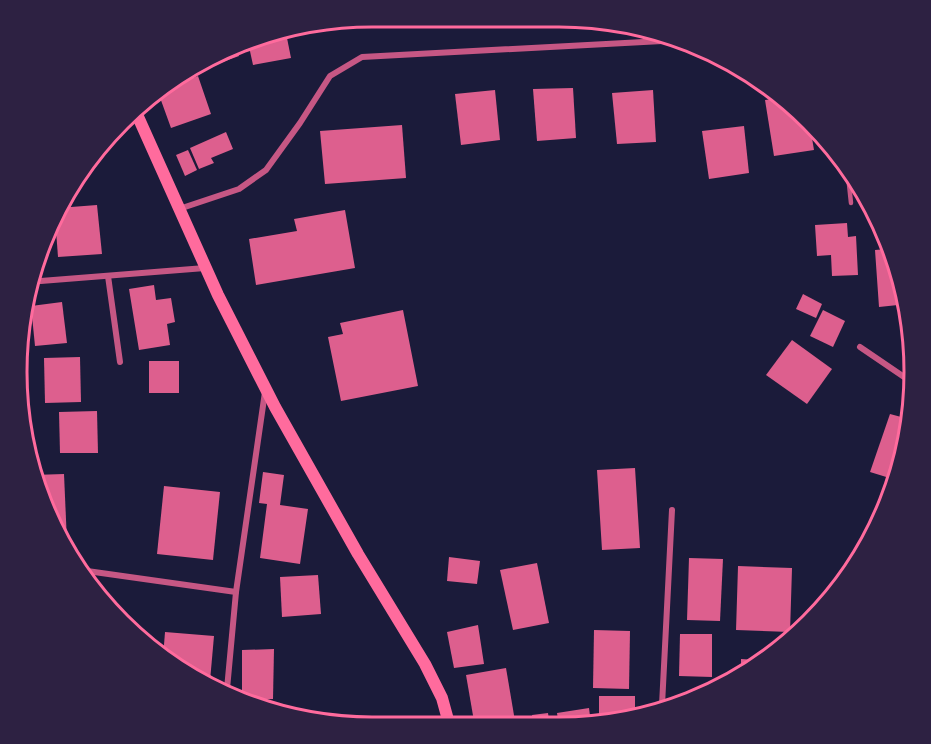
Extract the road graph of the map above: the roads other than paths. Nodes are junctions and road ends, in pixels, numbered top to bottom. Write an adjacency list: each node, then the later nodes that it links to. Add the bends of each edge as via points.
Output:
1 (656, 41): 5 (street, via 362,57 330,76 266,170 239,189)
2 (139, 119): 5 (main road)
3 (849, 185): 4 (lane)
4 (851, 203)
5 (178, 210): 6 (main road)
6 (205, 268): 7 (street); 12 (main road)
7 (108, 276): 8 (street); 10 (street)
8 (40, 281)
9 (860, 347): 11 (street)
10 (120, 362)
11 (904, 377)
12 (266, 389): 15 (street); 18 (main road, via 425,664)
13 (672, 510): 17 (street)
14 (90, 571): 15 (street)
15 (236, 592): 16 (street)
16 (228, 685)
17 (662, 701)
18 (447, 717)

